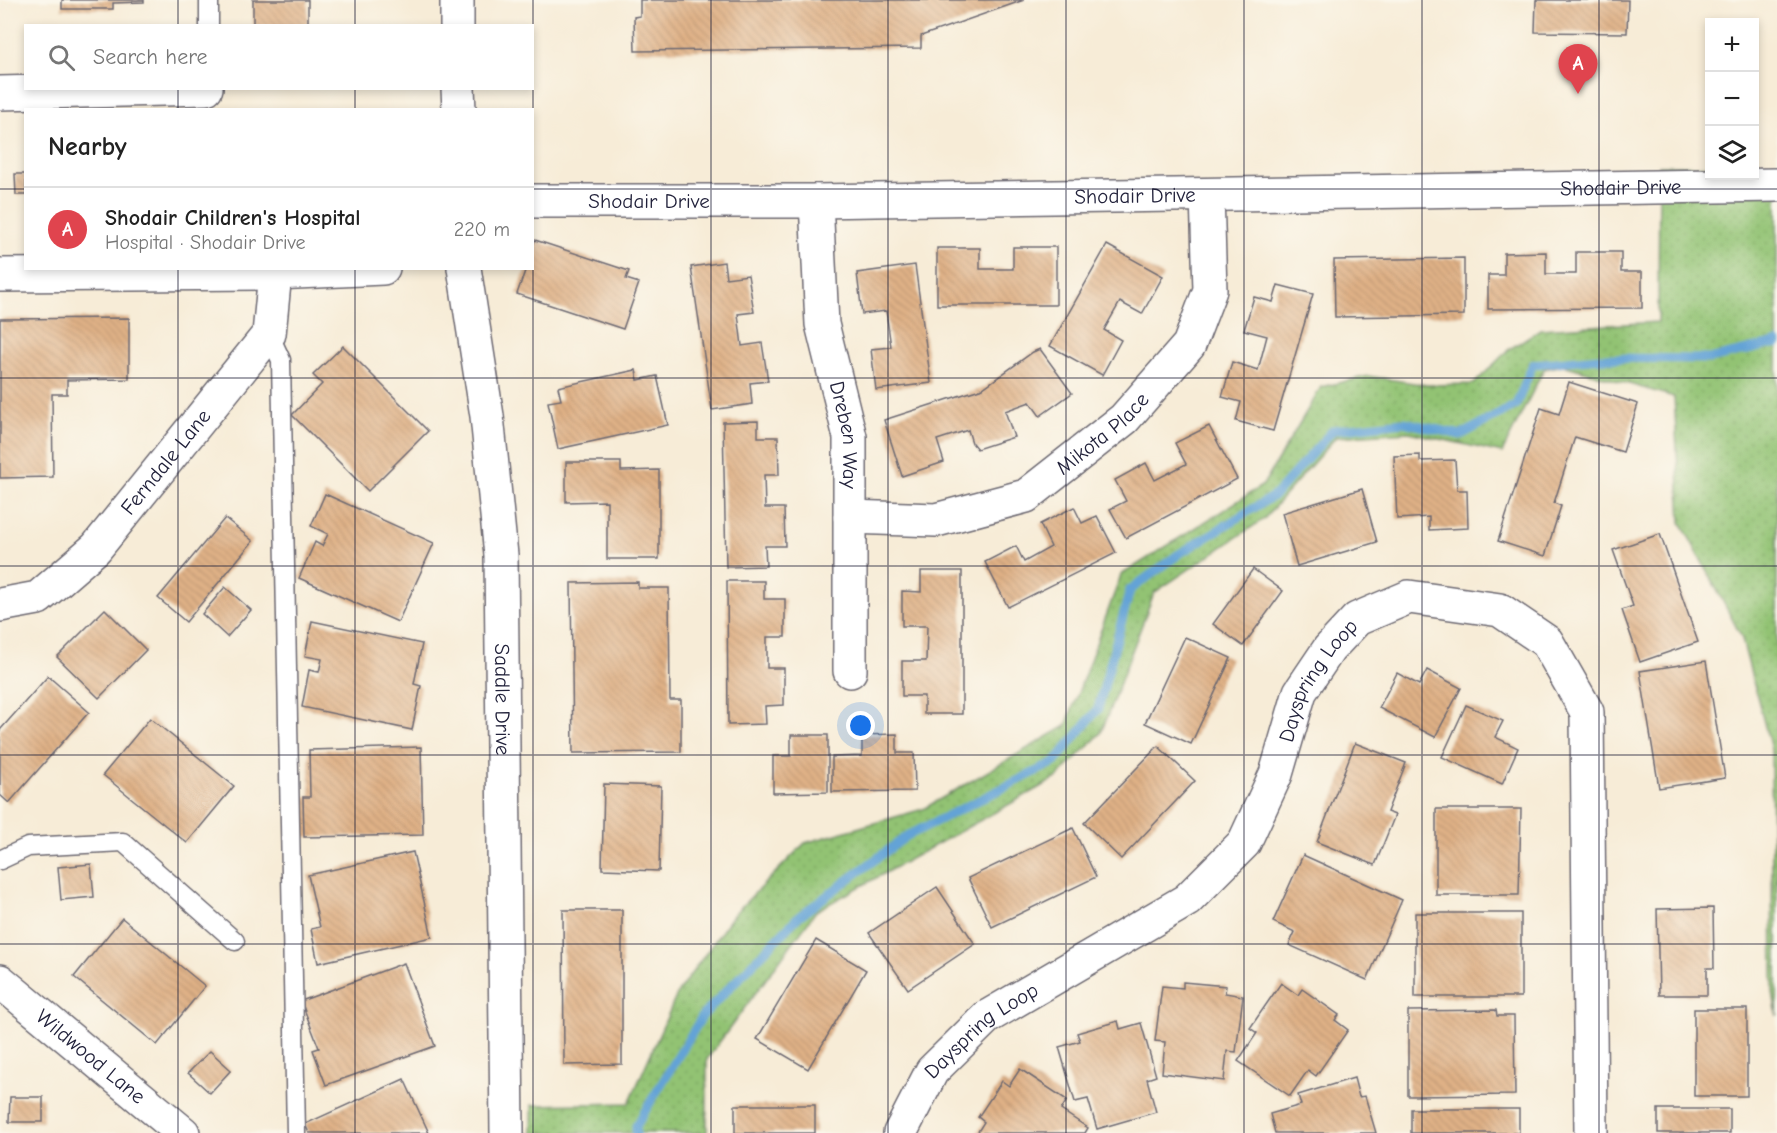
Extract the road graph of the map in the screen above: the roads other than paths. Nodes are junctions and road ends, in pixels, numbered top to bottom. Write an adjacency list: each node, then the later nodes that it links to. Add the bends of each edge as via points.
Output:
1 (209, 0): 3 (lane)
2 (457, 0): 4 (street)
3 (209, 24)
4 (457, 24)
5 (124, 90): 7 (street)
6 (458, 90): 8 (street)
7 (0, 93)
8 (459, 108)
9 (1777, 185): 10 (street, Shodair Drive)
10 (1207, 195): 12 (street, Shodair Drive); 18 (street, Mikota Place, via 1210,290 1189,345 1124,419 1026,496 936,520)
11 (534, 201): 12 (street, Shodair Drive)
12 (816, 201): 18 (street, Dreben Way, via 822,324 850,437)
13 (339, 270): 15 (street)
14 (464, 270): 26 (street, Saddle Drive, via 488,416 501,555)
15 (275, 273): 16 (street); 17 (street)
16 (0, 275)
17 (269, 334): 19 (street, Ferndale Lane, via 96,548 38,598); 25 (lane, via 281,360)
18 (850, 517): 20 (street, Dreben Way)
19 (0, 605)
20 (850, 671)
21 (0, 860): 22 (lane, via 28,847 123,842)
22 (235, 941)
23 (0, 981): 24 (street, Wildwood Lane)
24 (183, 1133)
25 (296, 1133)
26 (507, 1133)
27 (900, 1133): 28 (street, Dayspring Loop, via 932,1071 987,1017 1187,900 1244,843 1276,774 1300,693 1323,657 1358,619 1409,597 1500,610 1547,642 1587,712)
28 (1591, 1133)

